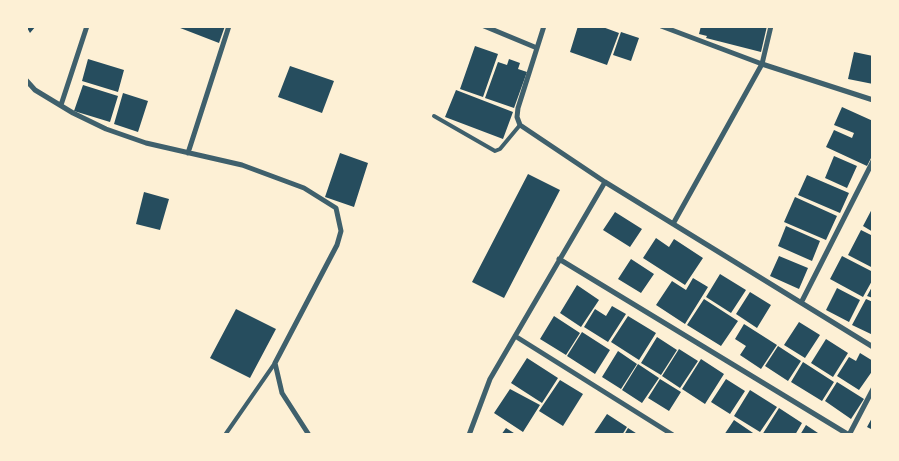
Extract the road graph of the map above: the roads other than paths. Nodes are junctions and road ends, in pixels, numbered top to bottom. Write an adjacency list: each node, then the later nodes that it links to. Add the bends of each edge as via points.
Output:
1 (87, 26): 11 (street)
2 (229, 26): 14 (street)
3 (484, 26): 7 (street)
4 (544, 26): 7 (street)
5 (661, 26): 8 (street)
6 (771, 26): 8 (street)
7 (537, 48): 13 (street, via 518,108)
8 (762, 64): 10 (street); 17 (street)
9 (26, 80): 11 (street, via 35,90)
10 (873, 100)
11 (61, 105): 14 (street, via 106,129)
12 (434, 116): 13 (lane, via 495,150 500,149)
13 (520, 125): 16 (street)
14 (188, 154): 22 (street, via 242,165 304,188 336,208 341,231 337,245)
15 (873, 161): 19 (street)
16 (605, 182): 17 (street); 18 (street)
17 (672, 224): 19 (street)
18 (559, 259): 20 (street); 28 (street)
19 (802, 301): 21 (street)
20 (515, 336): 26 (street, via 490,380); 27 (street)
21 (873, 347)
22 (275, 363): 24 (lane); 25 (street, via 282,392)
23 (873, 388): 28 (street)
24 (224, 435)
25 (309, 435)
26 (469, 435)
27 (673, 435)
28 (849, 435)

